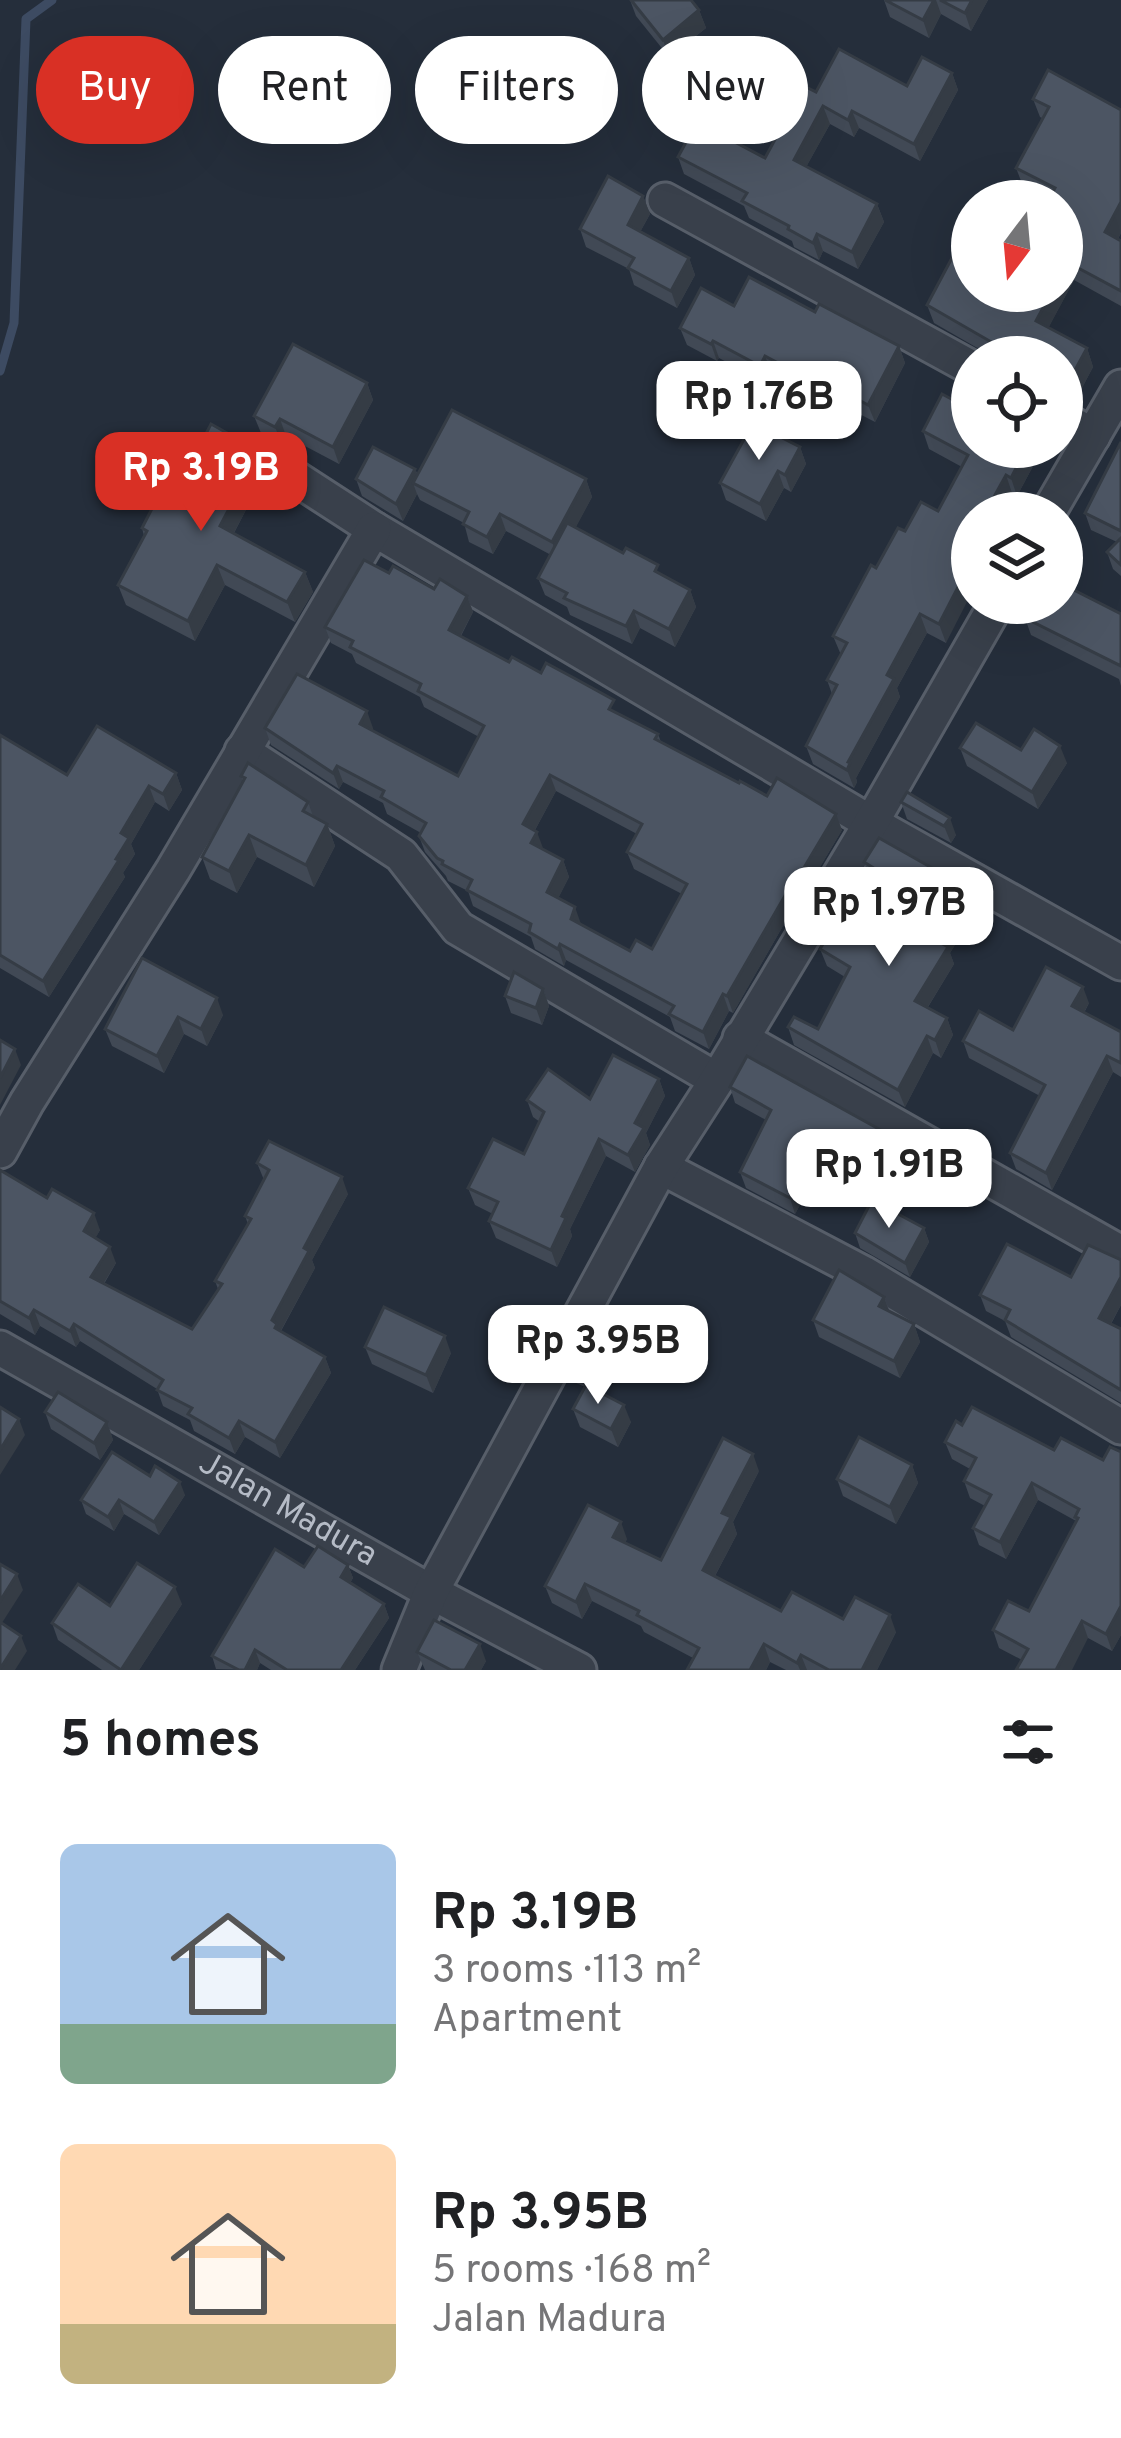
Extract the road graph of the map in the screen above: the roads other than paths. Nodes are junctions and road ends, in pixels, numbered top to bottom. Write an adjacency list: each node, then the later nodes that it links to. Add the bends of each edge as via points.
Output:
1 (665, 200): 2 (street)
2 (951, 357)
3 (1121, 387): 5 (street)
4 (1083, 430): 5 (street)
5 (1093, 436): 7 (street)
6 (257, 453): 8 (street)
7 (1060, 492)
8 (374, 530): 10 (street); 11 (street)
9 (985, 624): 11 (street)
10 (242, 751): 14 (street, via 400,855 458,928); 15 (street)
11 (871, 823): 12 (street); 13 (street)
12 (1121, 964)
13 (740, 1038): 14 (street); 17 (street)
14 (717, 1080): 16 (street)
15 (0, 1151)
16 (661, 1167): 19 (street, via 863,1273); 20 (street)
17 (1121, 1253)
18 (0, 1348): 20 (street, Jalan Madura)
19 (1121, 1427)
20 (431, 1592): 21 (street); 22 (street, Jalan Madura)
21 (399, 1670)
22 (579, 1670)

